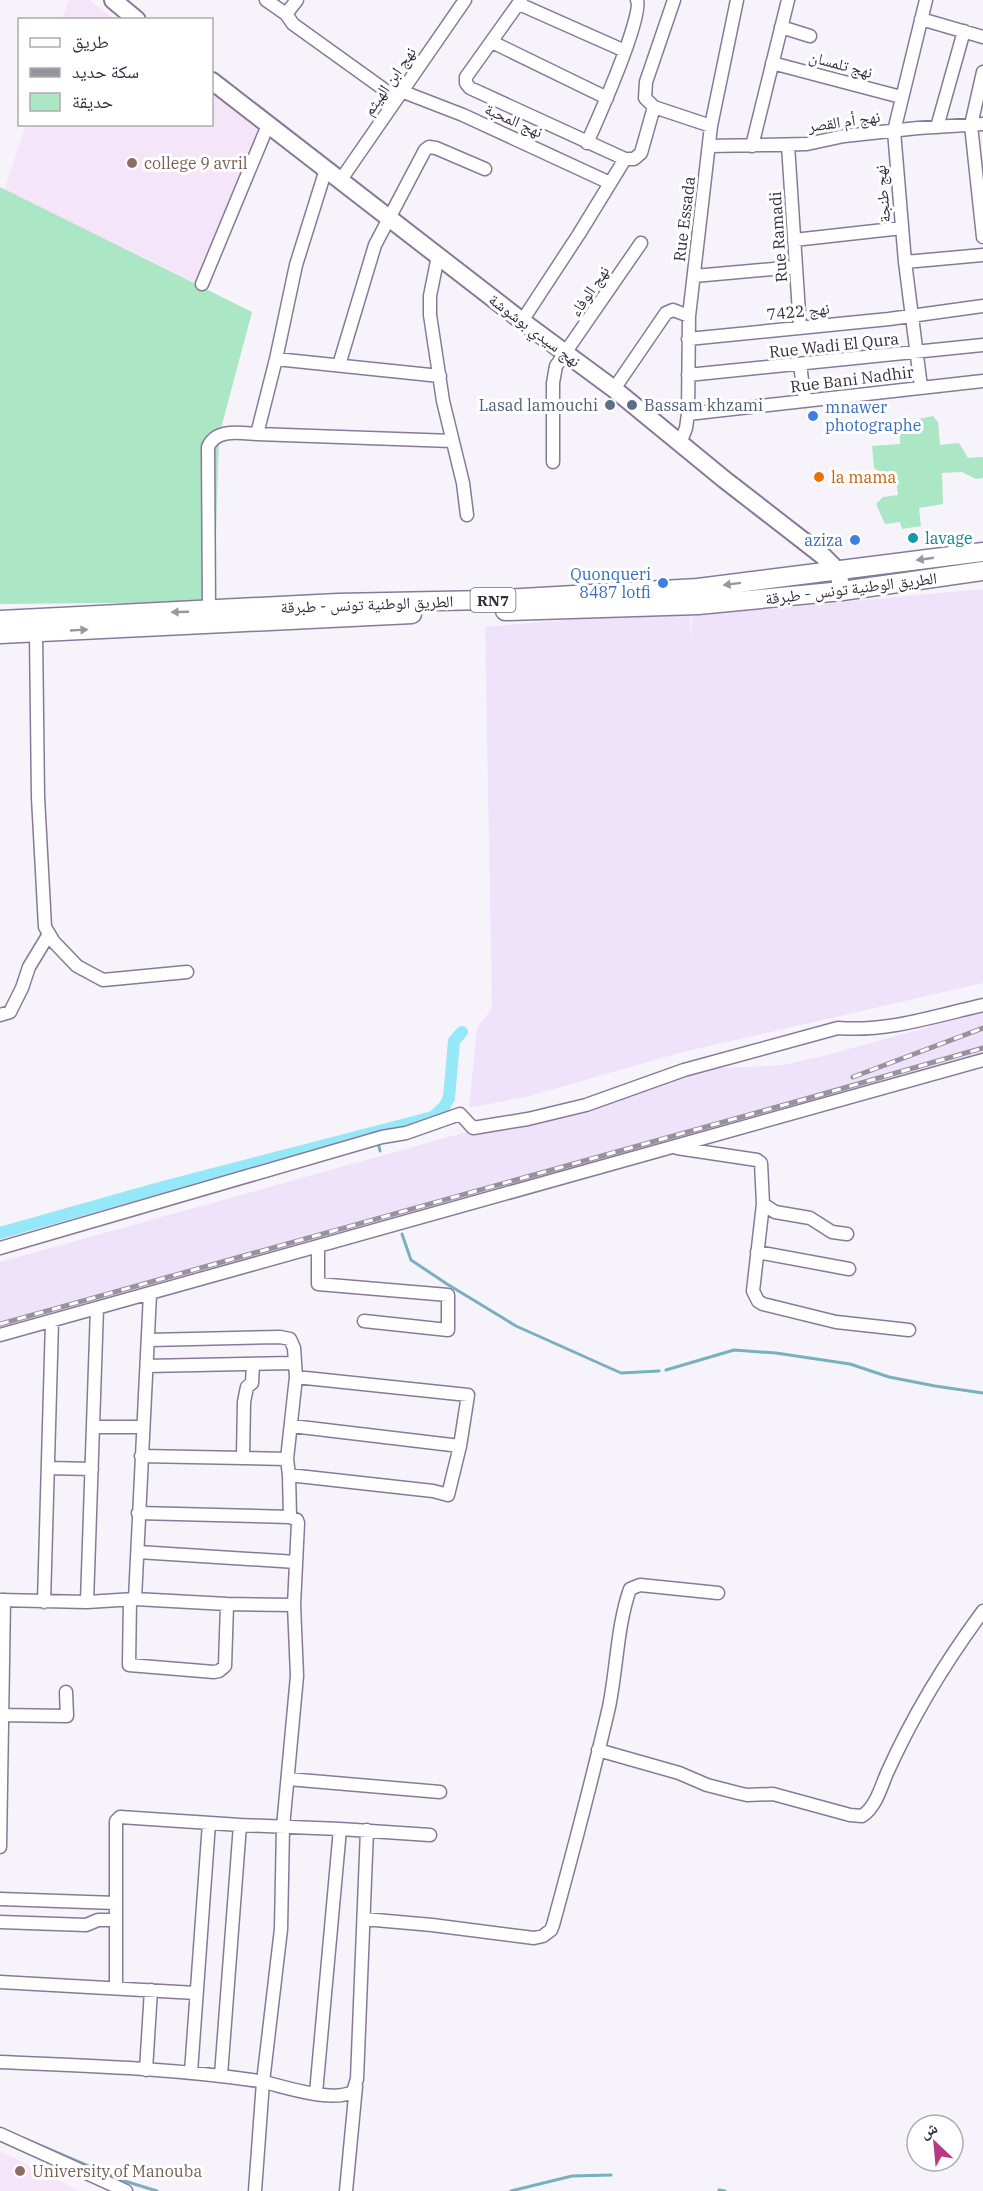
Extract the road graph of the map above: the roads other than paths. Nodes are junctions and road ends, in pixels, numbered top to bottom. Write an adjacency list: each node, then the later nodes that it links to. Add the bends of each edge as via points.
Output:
1 (113, 0): 12 (street)
2 (266, 0): 11 (street, نهج المحبة)
3 (297, 0): 11 (street)
4 (465, 0): 23 (street, نهج ابن الهيثم)
5 (637, 0): 19 (street, via 639,9)
6 (674, 0): 26 (street, via 644,87 645,98)
7 (737, 0): 29 (street, Rue Essada)
8 (788, 0): 14 (street)
9 (926, 0): 13 (street, نهج طنجة)
10 (520, 2): 18 (street); 19 (street)
11 (286, 14): 23 (street, نهج المحبة, via 293,24)
12 (134, 18)
13 (921, 19): 15 (street); 24 (street, نهج طنجة)
14 (781, 27): 16 (street); 20 (street)
15 (964, 31): 17 (street); 30 (street)
16 (810, 36)
17 (983, 37)
18 (492, 42): 25 (street); 32 (street, via 466,77 470,88)
19 (625, 51): 25 (street)
20 (772, 63): 24 (street, نهج تلمسان); 35 (street)
21 (983, 72): 28 (street)
22 (213, 82): 27 (street, نهج سيدي بوشوشة)
23 (399, 95): 39 (street, نهج ابن الهيثم); 40 (street, نهج المحبة, via 463,115)
24 (901, 97): 31 (street, نهج طنجة)
25 (607, 98): 32 (street)
26 (654, 108): 29 (street); 36 (street, via 641,153 634,159)
27 (268, 125): 38 (street, نهج سيدي بوشوشة); 51 (street)
28 (977, 125): 30 (street, نهج أم القصر); 43 (street)
29 (711, 126): 34 (street, Rue Essada)
30 (937, 127): 31 (street, نهج أم القصر)
31 (894, 131): 33 (street, نهج أم القصر); 42 (street, نهج طنجة)
32 (587, 142): 36 (street)
33 (788, 145): 35 (street, نهج أم القصر); 44 (street, Rue Ramadi)
34 (709, 146): 35 (street, نهج أم القصر); 50 (street, Rue Essada)
35 (752, 146)
36 (625, 159): 40 (street)
37 (485, 169): 41 (street, via 429,147)
38 (326, 170): 39 (street, نهج سيدي بوشوشة); 61 (street, via 297,265)
39 (340, 181): 41 (street, نهج سيدي بوشوشة)
40 (610, 183): 55 (street)
41 (389, 217): 47 (street, نهج سيدي بوشوشة); 62 (street, via 368,265)
42 (902, 228): 44 (street); 48 (street, نهج طنجة)
43 (983, 237)
44 (794, 240): 49 (street, Rue Ramadi)
45 (641, 243): 60 (street, نهج الوفاء)
46 (983, 255): 48 (street)
47 (438, 256): 55 (street, نهج سيدي بوشوشة); 65 (street, via 430,315)
48 (905, 262): 54 (street, نهج طنجة)
49 (796, 267): 50 (street); 56 (street, Rue Ramadi)
50 (694, 276): 53 (street, Rue Essada)
51 (202, 284)
52 (983, 306): 54 (street, نهج 7422)
53 (689, 316): 57 (street, Rue Essada); 68 (street, via 673,310 666,313)
54 (911, 316): 56 (street, نهج 7422); 59 (street, نهج طنجة)
55 (522, 321): 60 (street, نهج سيدي بوشوشة)
56 (800, 327): 57 (street, نهج 7422)
57 (688, 339): 64 (street, Rue Essada)
58 (983, 345): 59 (street, Rue Wadi El Qura)
59 (916, 353): 63 (street, Rue Wadi El Qura); 67 (street, نهج طنجة)
60 (566, 354): 68 (street, نهج سيدي بوشوشة); 74 (street, نهج الوفاء, via 553,374)
61 (276, 358): 62 (street); 71 (street)
62 (339, 365): 65 (street)
63 (800, 365): 64 (street, Rue Wadi El Qura); 69 (street)
64 (688, 375): 70 (street, Rue Essada)
65 (440, 376): 72 (street)
66 (983, 381): 67 (street, Rue Bani Nadhir)
67 (921, 387): 69 (street, Rue Bani Nadhir)
68 (614, 389): 73 (street, نهج سيدي بوشوشة)
69 (805, 401): 70 (street, Rue Bani Nadhir)
70 (688, 414): 73 (street, Rue Essada)
71 (257, 434): 72 (street); 80 (street, via 219,435 208,447)
72 (452, 441): 75 (street)
73 (680, 444): 77 (street, نهج سيدي بوشوشة)
74 (553, 462)
75 (467, 515)
76 (983, 552): 77 (main road, الطريق الوطنية تونس - طبرقة / RN7, one-way to 77)
77 (838, 571): 79 (street); 81 (main road, الطريق الوطنية تونس - طبرقة / RN7, one-way to 81, via 698,588 487,600 338,603)
78 (983, 571): 79 (main road, الطريق الوطنية تونس - طبرقة / RN7)
79 (842, 591): 81 (main road, الطريق الوطنية تونس - طبرقة / RN7, via 698,604 338,617)
80 (209, 611): 81 (main road, الطريق الوطنية تونس - طبرقة / RN7); 82 (main road, الطريق الوطنية تونس - طبرقة / RN7, one-way to 82)
81 (253, 616): 83 (main road, الطريق الوطنية تونس - طبرقة / RN7, one-way to 81)
82 (0, 620)
83 (36, 633): 84 (main road, الطريق الوطنية تونس - طبرقة / RN7); 85 (street, via 38,797 45,927)
84 (0, 634)
85 (49, 934): 86 (street, via 77,966 103,980); 88 (street, via 29,967 10,1012)
86 (187, 972)
87 (983, 1005): 93 (street, via 921,1021 863,1030 838,1028 684,1070 586,1105 528,1119 473,1128 460,1114 406,1133)
88 (0, 1015)
89 (983, 1060): 90 (street)
90 (670, 1148): 91 (street, via 757,1160 763,1168); 94 (street)
91 (763, 1204): 92 (street, via 775,1212 810,1218 832,1232); 95 (street)
92 (847, 1234)
93 (0, 1248)
94 (318, 1248): 97 (street); 100 (street, via 318,1284 448,1295 448,1330)
95 (758, 1252): 96 (street); 101 (street, via 753,1291 763,1304 836,1322)
96 (849, 1269)
97 (150, 1294): 98 (street); 103 (street)
98 (97, 1308): 99 (street); 109 (street)
99 (52, 1321): 102 (street); 115 (street)
100 (364, 1321)
101 (909, 1330)
102 (0, 1335)
103 (149, 1340): 104 (street, via 286,1337 293,1344); 106 (street)
104 (293, 1363): 105 (street); 107 (street)
105 (253, 1364): 106 (street); 113 (street, via 252,1383 247,1387 244,1402)
106 (147, 1366): 110 (street)
107 (296, 1377): 108 (street); 111 (street, via 468,1395)
108 (292, 1426): 111 (street); 114 (street)
109 (93, 1427): 110 (street); 116 (street)
110 (143, 1427): 112 (street)
111 (460, 1446): 117 (street, via 448,1495)
112 (141, 1456): 113 (street); 118 (street)
113 (243, 1458): 114 (street)
114 (287, 1459): 117 (street)
115 (48, 1468): 116 (street); 125 (street)
116 (92, 1469): 126 (street)
117 (289, 1475): 119 (street)
118 (138, 1513): 119 (street); 120 (street)
119 (290, 1517): 121 (street, via 298,1523)
120 (138, 1552): 121 (street); 123 (street)
121 (296, 1562): 128 (street)
122 (718, 1593): 133 (street, via 640,1585 630,1589)
123 (132, 1599): 126 (street); 127 (street); 127 (street, via 129,1665 214,1672 225,1666)
124 (2, 1600): 125 (street); 130 (street)
125 (44, 1602): 126 (street)
126 (87, 1602)
127 (227, 1604): 128 (street)
128 (294, 1605): 135 (street, via 297,1676)
129 (983, 1611): 133 (street, via 955,1648 904,1736 872,1806 862,1816 773,1794 738,1793)
130 (2, 1665): 132 (street)
131 (66, 1692): 132 (street, via 67,1716)
132 (1, 1715): 134 (street)
133 (598, 1750): 147 (street, via 553,1925 547,1934 534,1938)
134 (1, 1752): 137 (street)
135 (288, 1779): 136 (street); 140 (street)
136 (440, 1792)
137 (1, 1797): 144 (street)
138 (209, 1823): 139 (street); 146 (street, via 117,1818); 153 (street)
139 (240, 1825): 140 (street); 157 (street)
140 (284, 1827): 141 (street); 158 (street, via 281,1929)
141 (340, 1828): 142 (street); 160 (street)
142 (367, 1830): 143 (street); 147 (street)
143 (430, 1835)
144 (0, 1842)
145 (0, 1899): 146 (street)
146 (116, 1903): 148 (street)
147 (364, 1919): 159 (street)
148 (116, 1920): 149 (street, via 86,1925); 151 (street)
149 (0, 1922)
150 (0, 1982): 151 (street)
151 (116, 1987): 152 (street)
152 (151, 1990): 153 (street); 155 (street)
153 (196, 1993): 156 (street)
154 (0, 2061): 155 (street)
155 (147, 2070): 156 (street)
156 (191, 2072): 157 (street)
157 (221, 2075): 158 (street)
158 (262, 2082): 160 (street); 163 (street)
159 (356, 2086): 160 (street, via 347,2095); 164 (street)
160 (316, 2093)
161 (0, 2134): 162 (street)
162 (126, 2191)
163 (255, 2191)
164 (346, 2191)

